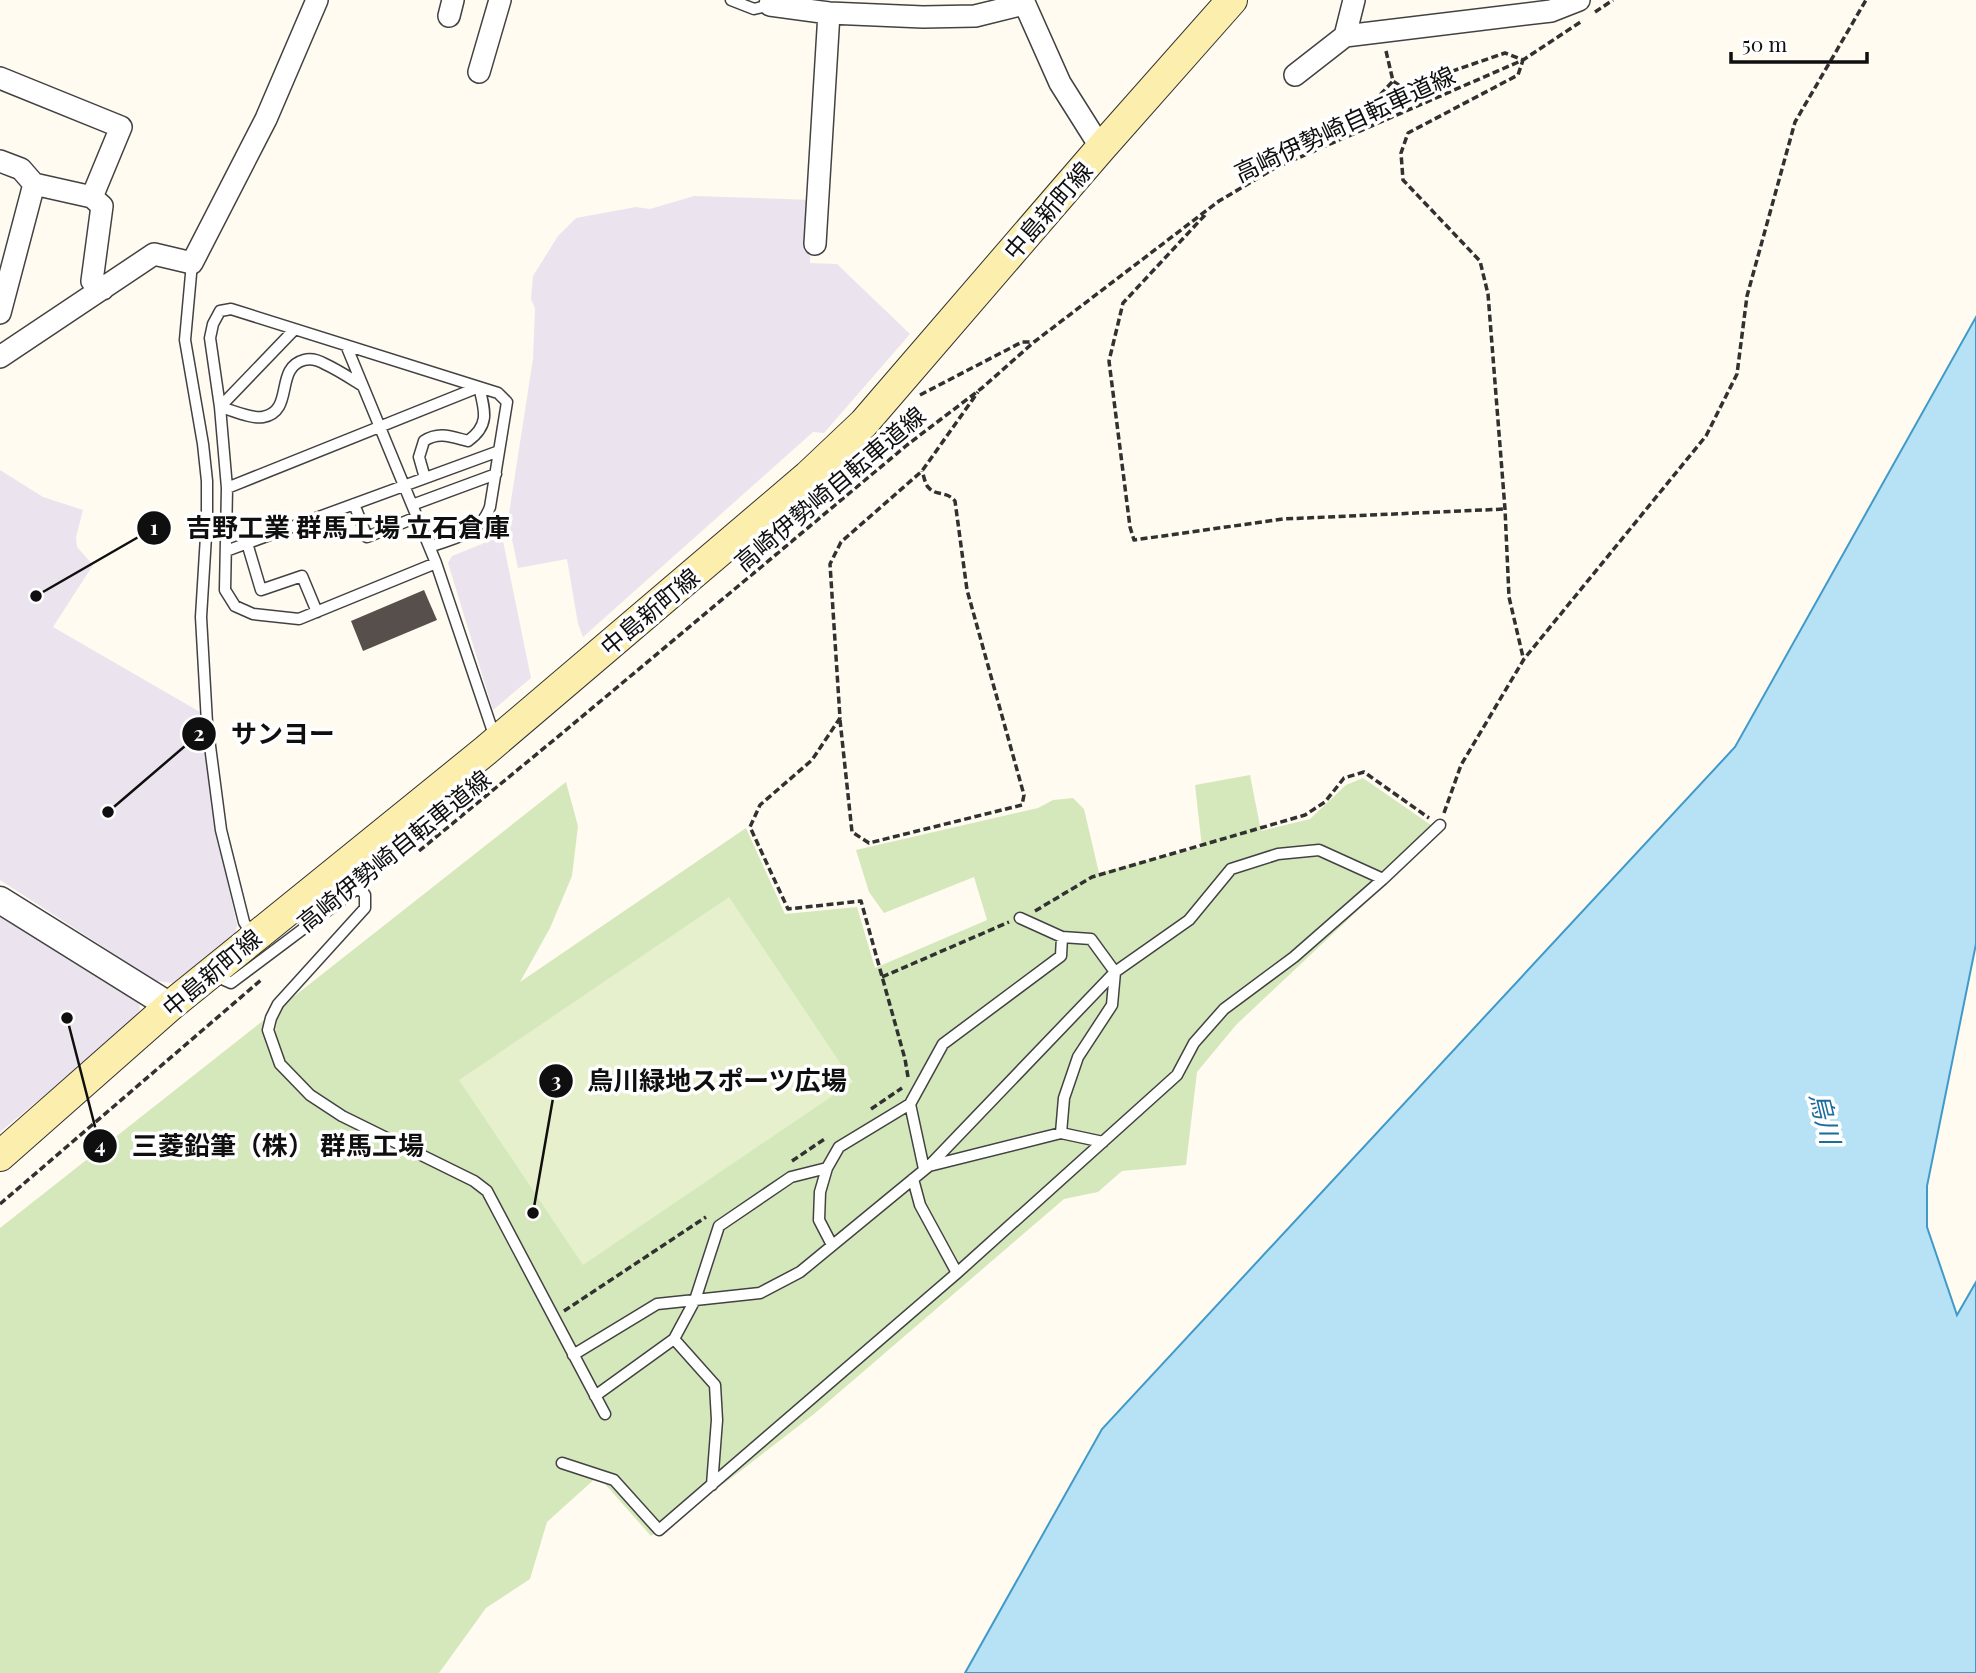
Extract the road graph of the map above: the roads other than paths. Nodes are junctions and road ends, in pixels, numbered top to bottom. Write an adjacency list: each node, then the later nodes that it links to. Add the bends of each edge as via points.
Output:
1 (317, 0): 19 (street, via 266,119)
2 (500, 0): 11 (street)
3 (731, 0): 8 (lane, via 754,9)
4 (1232, 0): 14 (main road, 中島新町線)
5 (1354, 0): 10 (street)
6 (1579, 0): 10 (street, via 1551,11)
7 (1024, 2): 9 (street, via 975,16); 14 (street, via 1060,83)
8 (770, 3): 9 (street)
9 (829, 13): 18 (street)
10 (1345, 36): 12 (street)
11 (479, 72)
12 (1295, 75)
13 (0, 78): 17 (street, via 121,127)
14 (1101, 148): 42 (main road, 中島新町線, via 864,423 808,477)
15 (0, 161): 16 (street, via 21,169)
16 (34, 184): 17 (street); 21 (street)
17 (92, 197): 20 (street, via 102,206 92,281)
18 (815, 244)
19 (192, 264): 20 (street, via 154,254); 48 (lane, via 185,340 207,481 201,617 207,723 221,830 244,922)
20 (103, 289): 24 (street)
21 (0, 313)
22 (294, 330): 23 (lane); 27 (lane); 27 (lane, via 231,309 220,311 210,338)
23 (346, 345): 25 (lane); 26 (lane)
24 (0, 357)
25 (363, 386): 27 (lane, via 309,359 296,362 289,371 284,398 277,410 265,417); 28 (lane)
26 (479, 387): 28 (lane); 29 (lane, via 498,393 507,402); 31 (lane, via 484,407 480,433 468,441 440,434 424,441 419,457)
27 (220, 407): 33 (lane)
28 (380, 428): 32 (lane); 33 (lane)
29 (499, 451): 30 (lane); 31 (lane)
30 (496, 474): 35 (lane); 38 (lane, via 486,520 476,530)
31 (425, 478): 32 (lane)
32 (404, 485): 34 (lane); 35 (lane)
33 (227, 488): 39 (lane)
34 (354, 503): 36 (lane, via 367,537); 37 (lane)
35 (412, 505): 36 (lane)
36 (417, 517): 38 (lane)
37 (247, 543): 39 (lane); 41 (lane, via 261,590 302,576)
38 (430, 547): 40 (lane)
39 (226, 551): 41 (lane, via 225,590 235,606 253,614 299,619)
40 (436, 564): 41 (lane); 42 (lane)
41 (317, 612)
42 (490, 746): 45 (lane, via 469,780); 48 (main road, 中島新町線)
43 (1440, 825): 44 (lane)
44 (1383, 879): 50 (lane, via 1319,850 1278,854 1230,869 1189,920); 55 (lane, via 1294,957 1224,1009 1194,1043 1177,1074)
45 (359, 887): 51 (lane, via 232,983); 64 (lane, via 366,908 278,1004 271,1018 268,1030 280,1064 310,1095 342,1116 488,1191)
46 (0, 900): 52 (street)
47 (1020, 918): 49 (lane)
48 (254, 937): 51 (main road, 中島新町線)
49 (1062, 937): 50 (lane, via 1091,939); 53 (lane, via 1062,956 943,1044)
50 (1115, 972): 54 (lane, via 1112,1005 1078,1056 1064,1098); 58 (lane)
51 (211, 974): 52 (main road, 中島新町線)
52 (170, 1006): 56 (main road, 中島新町線)
53 (910, 1104): 57 (lane, via 839,1147); 58 (lane)
54 (1060, 1133): 55 (lane); 58 (lane)
55 (1103, 1142): 61 (lane)
56 (0, 1156)
57 (827, 1168): 60 (lane, via 819,1220); 62 (lane, via 791,1177 719,1226)
58 (926, 1168): 59 (lane)
59 (913, 1179): 60 (lane); 61 (lane, via 920,1205)
60 (832, 1245): 62 (lane, via 800,1272 760,1293)
61 (957, 1273): 68 (lane)
62 (695, 1300): 63 (lane); 64 (lane, via 657,1304)
63 (674, 1339): 65 (lane); 68 (lane, via 715,1385)
64 (573, 1355): 65 (lane)
65 (595, 1396): 66 (lane)
66 (605, 1414)
67 (562, 1463): 68 (lane, via 614,1480 659,1530)
68 (712, 1485)

